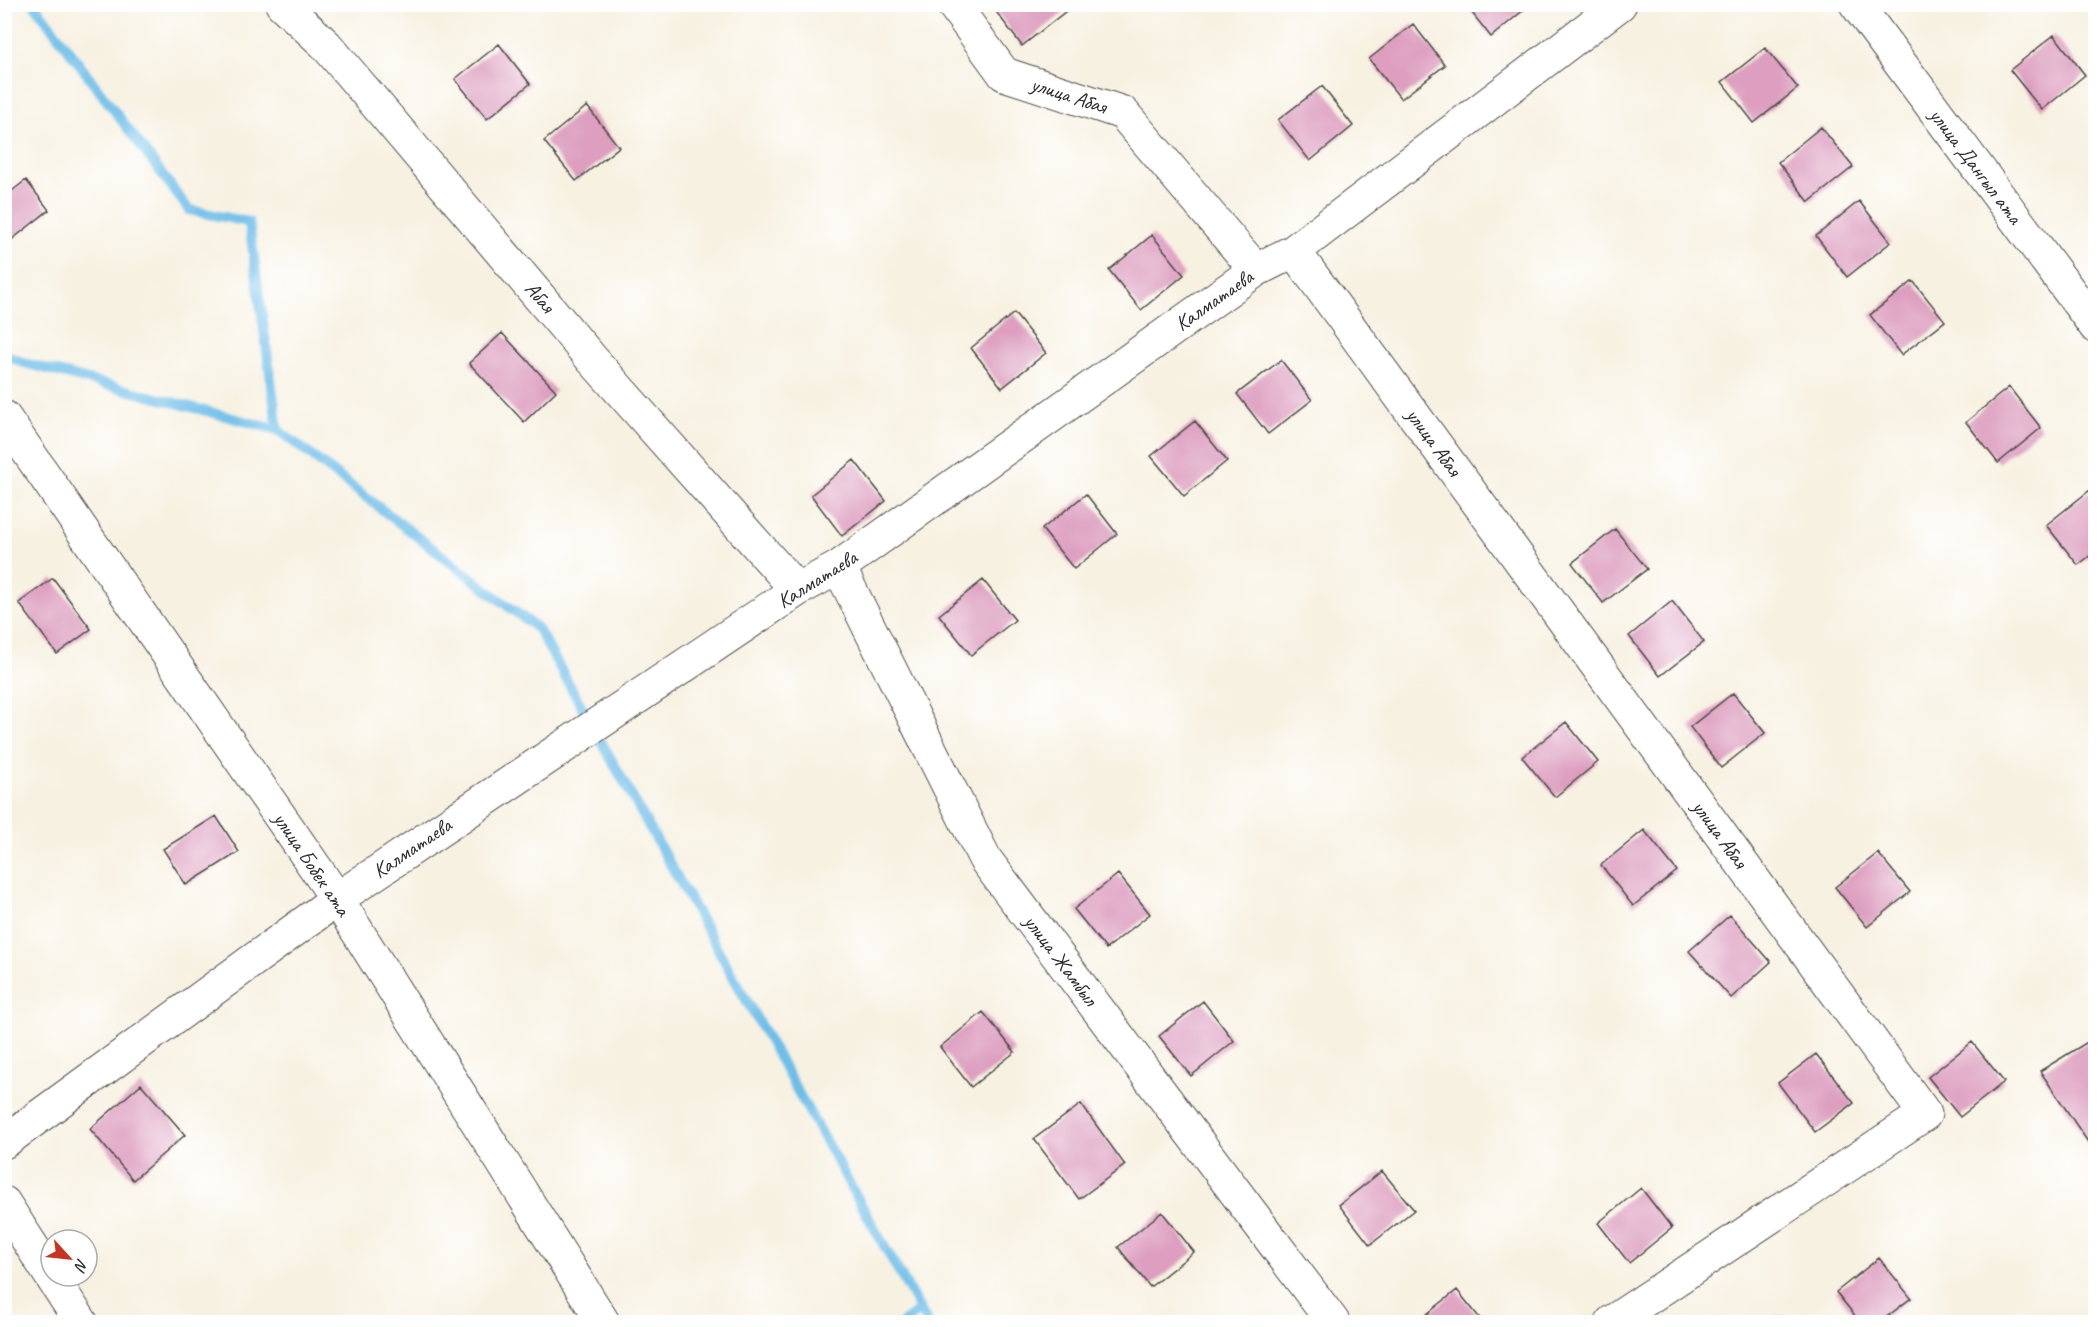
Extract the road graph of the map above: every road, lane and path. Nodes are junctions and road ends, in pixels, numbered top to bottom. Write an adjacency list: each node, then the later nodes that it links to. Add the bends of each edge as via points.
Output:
1 (282, 4): 10 (street, Абая, via 326,45 591,358)
2 (952, 4): 6 (street, улица Абая, via 1004,74 1124,113)
3 (1620, 4): 5 (street, Калматаева)
4 (1856, 4): 7 (street, улица Дангыл ата)
5 (1294, 251): 6 (street, Калматаева); 19 (street, улица Абая, via 1925,1114)
6 (1256, 270): 9 (street, Калматаева)
7 (2096, 327)
8 (4, 417): 11 (street, улица Бобек ата)
9 (839, 567): 10 (street, Калматаева); 18 (street, улица Жамбыл, via 986,859)
10 (796, 590): 11 (street, Калматаева)
11 (337, 899): 12 (street, Калматаева); 17 (street, улица Бобек ата)
12 (4, 1142)
13 (4, 1203): 14 (street)
14 (39, 1257)
15 (59, 1288): 16 (street)
16 (81, 1323)
17 (603, 1323)
18 (1333, 1323)
19 (1612, 1323)

